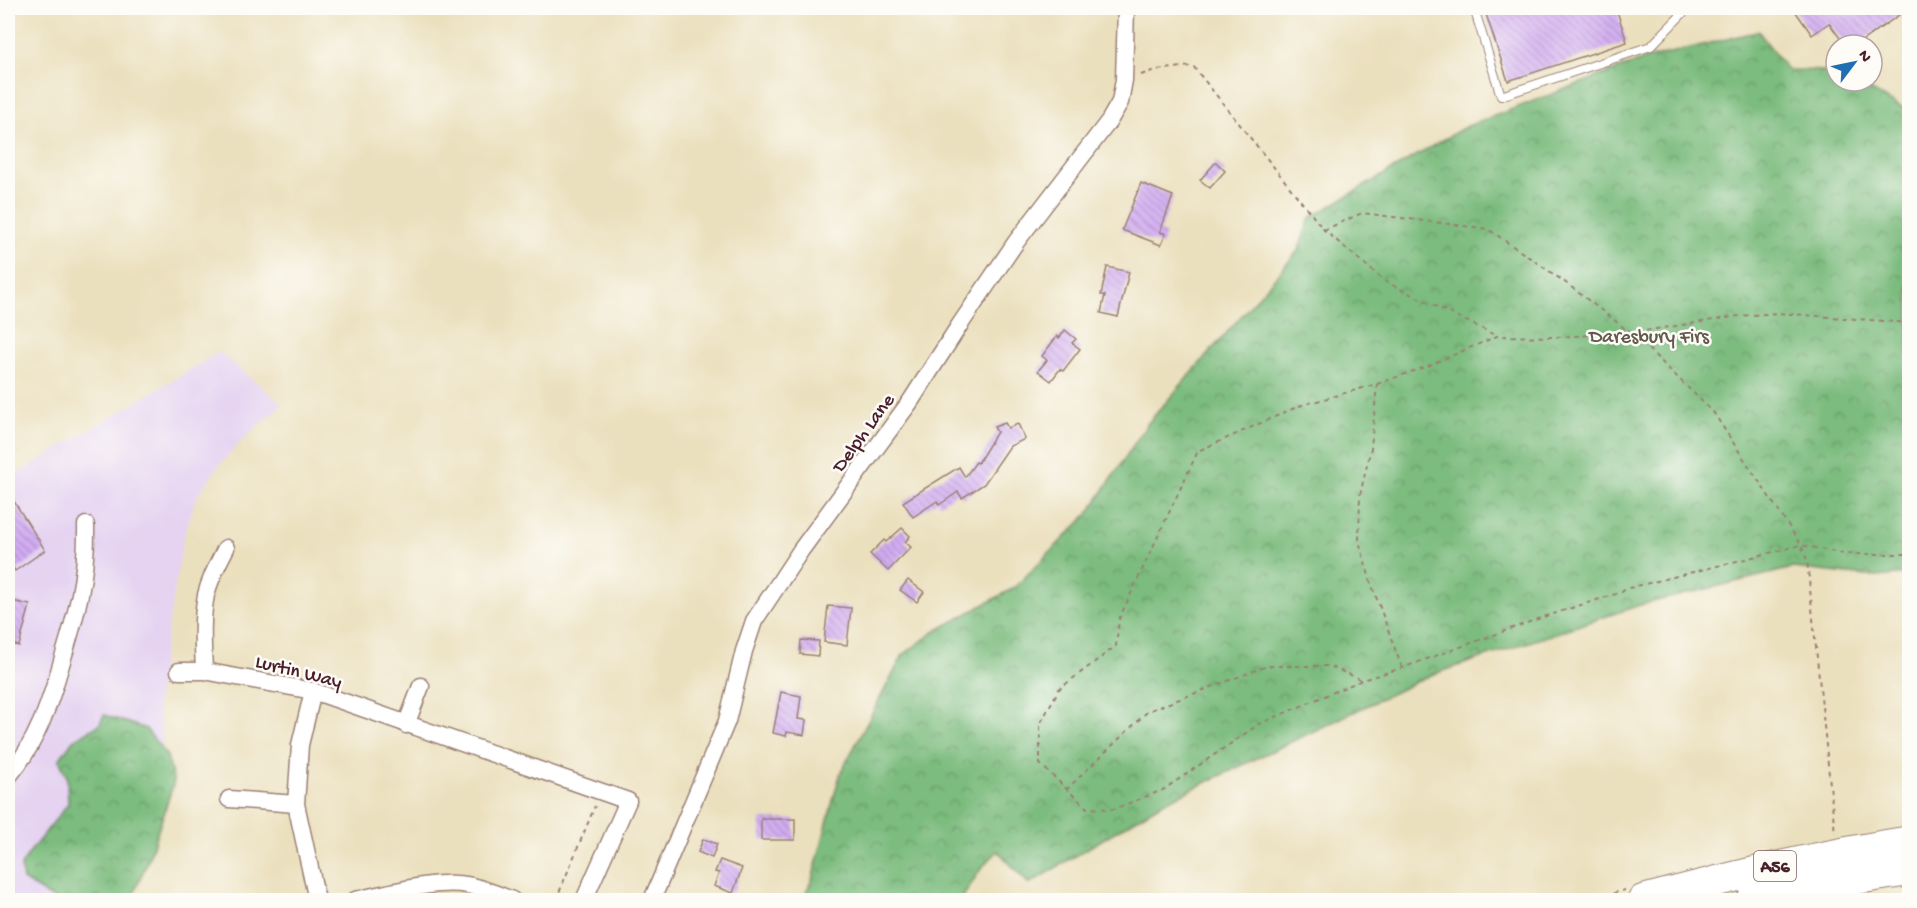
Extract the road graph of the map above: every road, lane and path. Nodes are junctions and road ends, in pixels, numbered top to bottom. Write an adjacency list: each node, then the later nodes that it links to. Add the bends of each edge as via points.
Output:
1 (1126, 8): 4 (street, Delph Lane)
2 (1474, 8): 3 (lane, via 1501,96 1651,46)
3 (1688, 8)
4 (1124, 80): 5 (path, via 1155,70 1193,66); 34 (street, Delph Lane, via 1120,102 1110,121 1016,242 910,402 754,621 727,721)
5 (1324, 230): 7 (path, via 1362,213 1488,229); 8 (path, via 1386,282)
6 (1910, 323): 7 (path, via 1778,313)
7 (1631, 333): 8 (path); 11 (path, via 1713,412)
8 (1497, 336): 9 (path)
9 (1377, 384): 14 (path, via 1371,448 1360,495 1359,541); 22 (path, via 1299,405 1198,452 1119,619 1116,646 1059,689 1040,724 1040,764)
10 (86, 525): 21 (street, via 82,590 55,687 33,741)
11 (1802, 545): 13 (path, via 1844,554); 14 (path, via 1625,589); 26 (path, via 1811,591)
12 (226, 548): 15 (street, via 206,595 202,623)
13 (1910, 554)
14 (1402, 668): 17 (path)
15 (204, 670): 16 (street, Lurtin Way); 19 (street, Lurtin Way)
16 (179, 671)
17 (1362, 680): 22 (path, via 1259,724 1163,790 1114,809 1087,808); 22 (path, via 1329,666 1267,666 1148,711)
18 (422, 686): 20 (street)
19 (313, 691): 20 (street, Lurtin Way); 25 (street, via 300,745)
20 (406, 725): 23 (street, Lurtin Way)
21 (8, 777)
22 (1066, 790)
23 (601, 792): 32 (path); 33 (street, Lurtin Way, via 628,801)
24 (229, 800): 25 (street)
25 (296, 804): 29 (street)
26 (1836, 839)
27 (1910, 841): 35 (highway, A56, via 1827,855)
28 (1910, 872): 36 (highway, A56)
29 (317, 900)
30 (355, 900): 31 (street, via 453,884 465,884)
31 (512, 900)
32 (556, 900)
33 (584, 900)
34 (652, 900)
35 (1643, 900)
36 (1752, 900)

